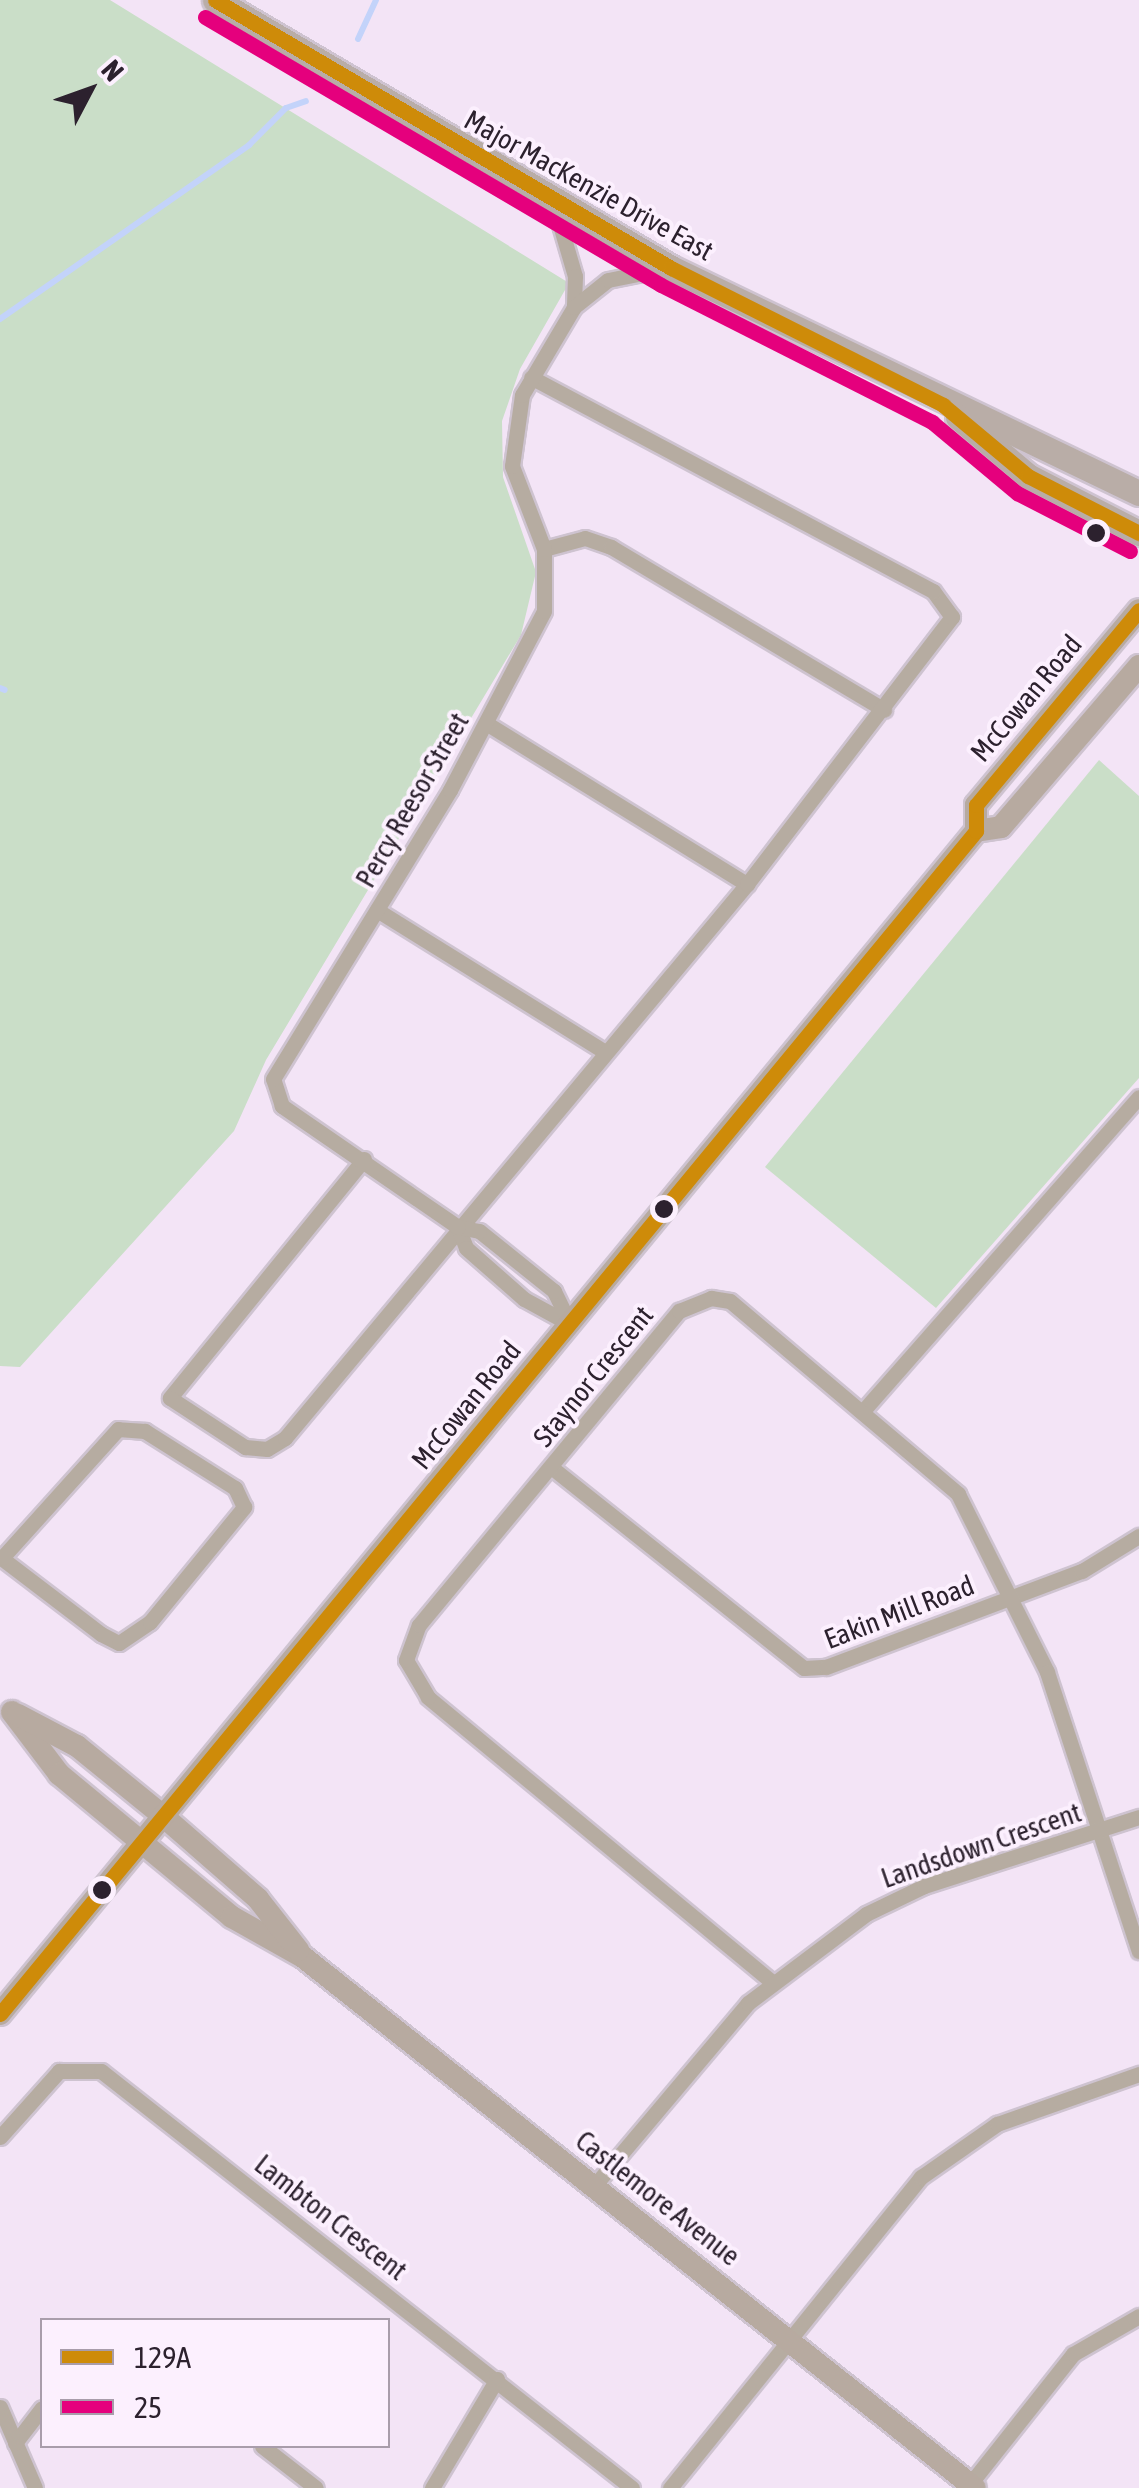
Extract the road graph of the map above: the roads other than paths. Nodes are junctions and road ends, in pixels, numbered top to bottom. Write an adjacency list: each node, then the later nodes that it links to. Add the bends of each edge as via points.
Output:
1 (215, 0): 2 (main road, Major MacKenzie Drive East)
2 (553, 201): 3 (main road, Major MacKenzie Drive East); 4 (street, via 575,276)
3 (672, 268): 4 (street, Percy Reesor Street, via 608,280); 6 (main road, Major MacKenzie Drive East)
4 (574, 306): 5 (street, Percy Reesor Street)
5 (531, 377): 9 (street, Percy Reesor Street, via 516,414 512,466); 12 (street, via 932,591 951,608 949,626)
6 (942, 404): 7 (main road, Major MacKenzie Drive East); 8 (main road, Major MacKenzie Drive East, via 1028,476)
7 (1139, 493)
8 (1139, 533)
9 (544, 548): 12 (street, via 586,538 612,547); 13 (street, Percy Reesor Street, via 544,611)
10 (1139, 610): 14 (main road, McCowan Road, via 976,805)
11 (1139, 666): 14 (main road, McCowan Road, via 1002,827)
12 (884, 710): 15 (street)
13 (486, 722): 15 (street); 16 (street, Percy Reesor Street)
14 (976, 831): 21 (main road, McCowan Road)
15 (747, 884): 17 (street)
16 (376, 910): 17 (street); 19 (street, Percy Reesor Street, via 272,1079 282,1106)
17 (605, 1052): 20 (street)
18 (1139, 1098): 22 (street)
19 (364, 1160): 20 (street, Percy Reesor Street); 20 (street, via 170,1398 245,1447 276,1444)
20 (458, 1227): 21 (street, Percy Reesor Street, via 466,1248 524,1299); 21 (street, Percy Reesor Street, via 479,1231 554,1291)
21 (570, 1324): 28 (main road, McCowan Road)
22 (862, 1412): 23 (street, Staynor Crescent, via 730,1301 710,1298 679,1311); 26 (street, Staynor Crescent, via 958,1494)
23 (551, 1467): 26 (street, Eakin Mill Road, via 804,1668); 34 (street, Staynor Crescent, via 419,1625 406,1647 408,1669 428,1697)
24 (1139, 1536): 26 (street, Eakin Mill Road, via 1106,1560)
25 (1, 1557): 25 (street, via 119,1643 150,1622 244,1507 235,1488 144,1431 118,1428)
26 (1010, 1597): 30 (street, Staynor Crescent, via 1047,1672)
27 (6, 1707): 28 (main road, Castlemore Avenue, via 77,1746); 31 (main road, Castlemore Avenue, via 59,1774)
28 (163, 1816): 31 (main road, McCowan Road); 33 (main road, Castlemore Avenue, via 258,1899)
29 (1139, 1817): 30 (street, Landsdown Crescent)
30 (1102, 1829): 32 (street, Staynor Crescent); 34 (street, Landsdown Crescent, via 924,1886 866,1914)
31 (143, 1845): 33 (main road, Castlemore Avenue, via 236,1920); 35 (main road, McCowan Road)
32 (1139, 1951)
33 (303, 1956): 38 (main road, Castlemore Avenue)
34 (772, 1982): 38 (street, Landsdown Crescent, via 717,2036)
35 (0, 2014)
36 (1139, 2074): 40 (street, via 1026,2111 949,2154 904,2196)
37 (0, 2137): 41 (street, Lambton Crescent, via 59,2070 101,2071)
38 (594, 2186): 40 (main road, Castlemore Avenue)
39 (1139, 2316): 46 (street, via 1073,2354)
40 (788, 2340): 46 (main road, Castlemore Avenue); 51 (street)
41 (497, 2379): 49 (street); 50 (street, Lambton Crescent)
42 (0, 2407): 44 (street)
43 (40, 2411): 44 (street)
44 (15, 2443): 47 (street)
45 (265, 2448): 48 (street)
46 (972, 2486)
47 (35, 2488)
48 (316, 2488)
49 (432, 2488)
50 (632, 2488)
51 (670, 2488)

